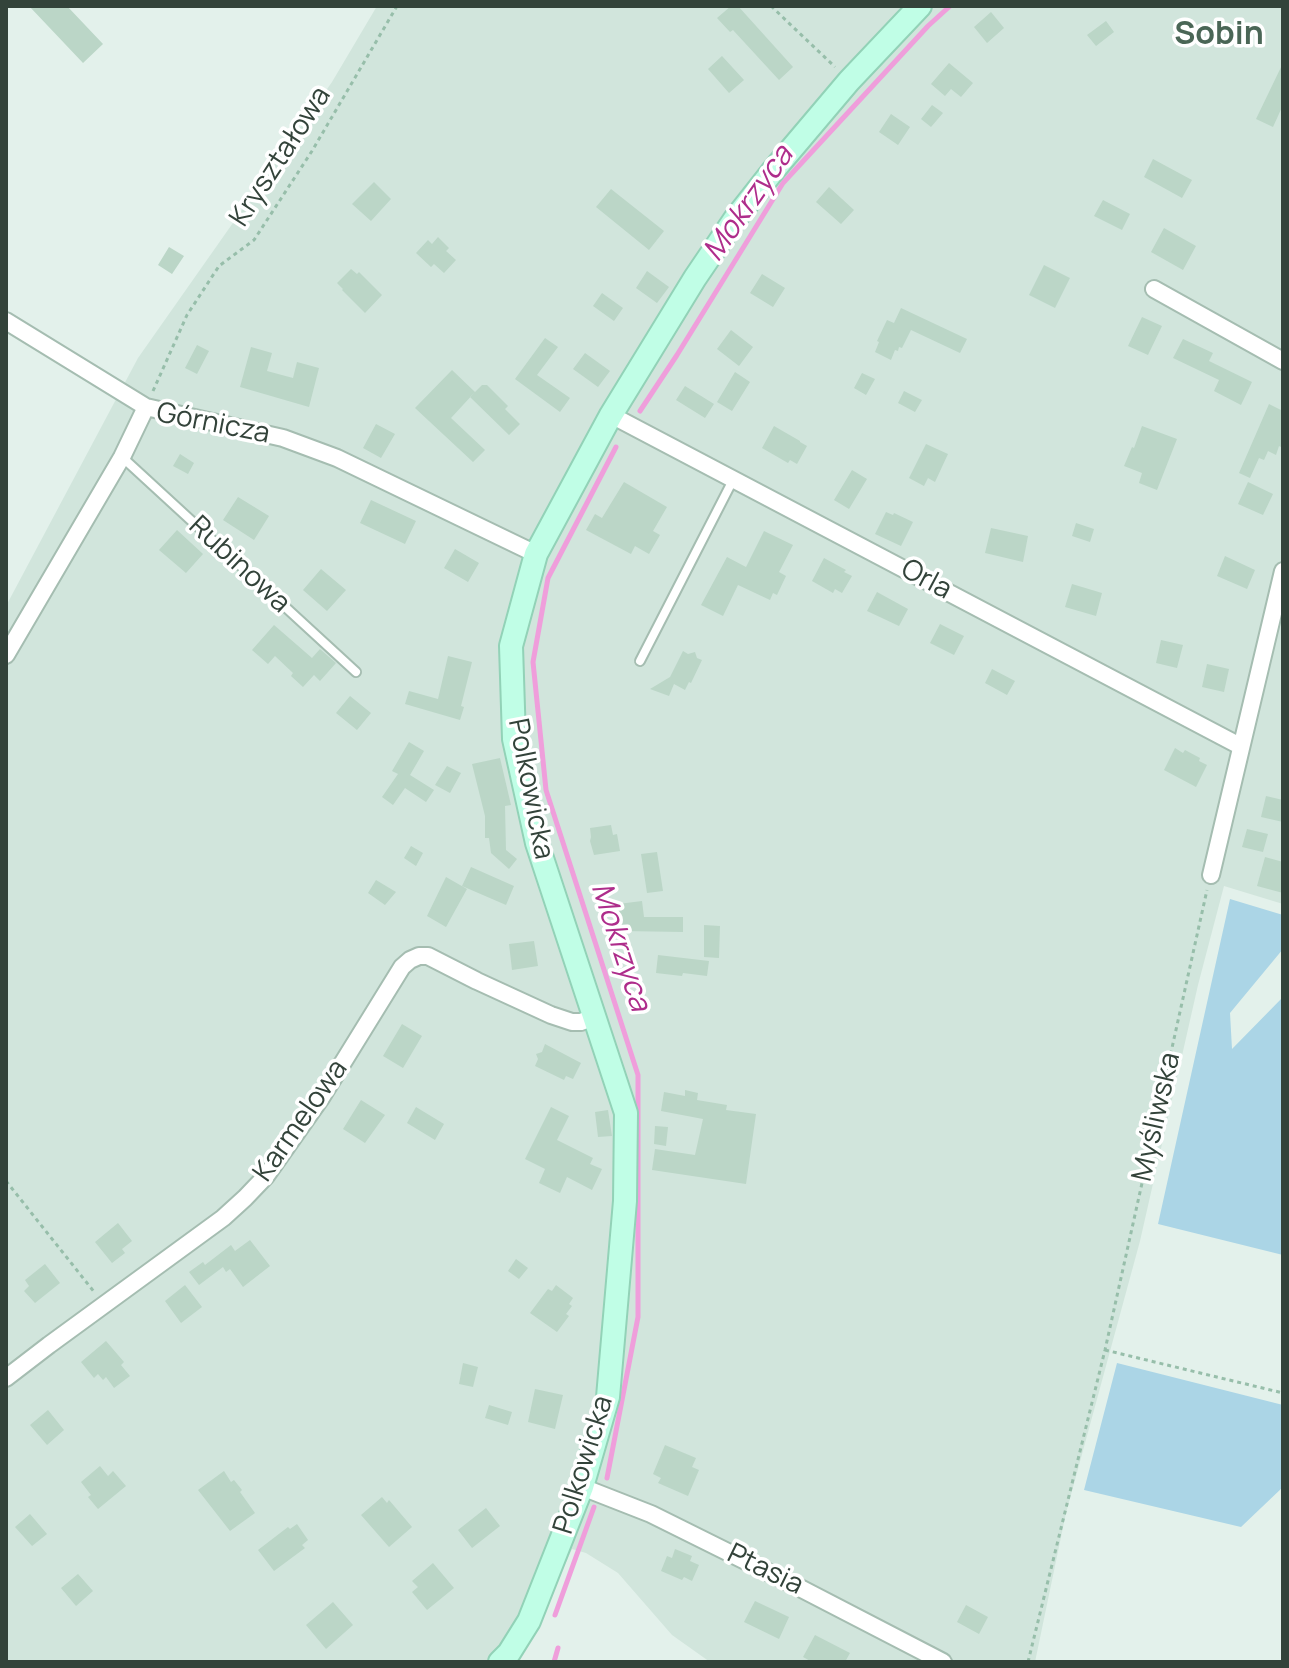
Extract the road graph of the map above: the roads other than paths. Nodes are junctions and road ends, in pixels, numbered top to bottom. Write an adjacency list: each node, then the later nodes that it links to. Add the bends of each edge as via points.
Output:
1 (920, 6): 6 (street, Polkowicka, via 849,81 735,219)
2 (1154, 289): 4 (street)
3 (6, 321): 5 (street)
4 (1283, 361)
5 (146, 407): 7 (street, Górnicza); 9 (street, Górnicza, via 283,438 337,458)
6 (611, 415): 8 (street, Orla); 9 (street, Polkowicka)
7 (122, 457): 11 (street, Górnicza); 13 (lane, Rubinowa)
8 (734, 479): 12 (lane); 14 (street, Orla)
9 (536, 554): 16 (street, Polkowicka, via 511,646 514,739 537,843)
10 (1283, 571): 14 (street)
11 (6, 655)
12 (640, 661)
13 (356, 672)
14 (1240, 746): 15 (street)
15 (1211, 875)
16 (594, 1017): 17 (street, Karmelowa, via 572,1022 428,956 410,960 266,1176 223,1218); 18 (street, Polkowicka, via 626,1113 625,1201 608,1397)
17 (6, 1378)
18 (582, 1487): 19 (street, Polkowicka, via 529,1621); 20 (street, Ptasia, via 651,1514)
19 (500, 1662)
20 (943, 1662)

